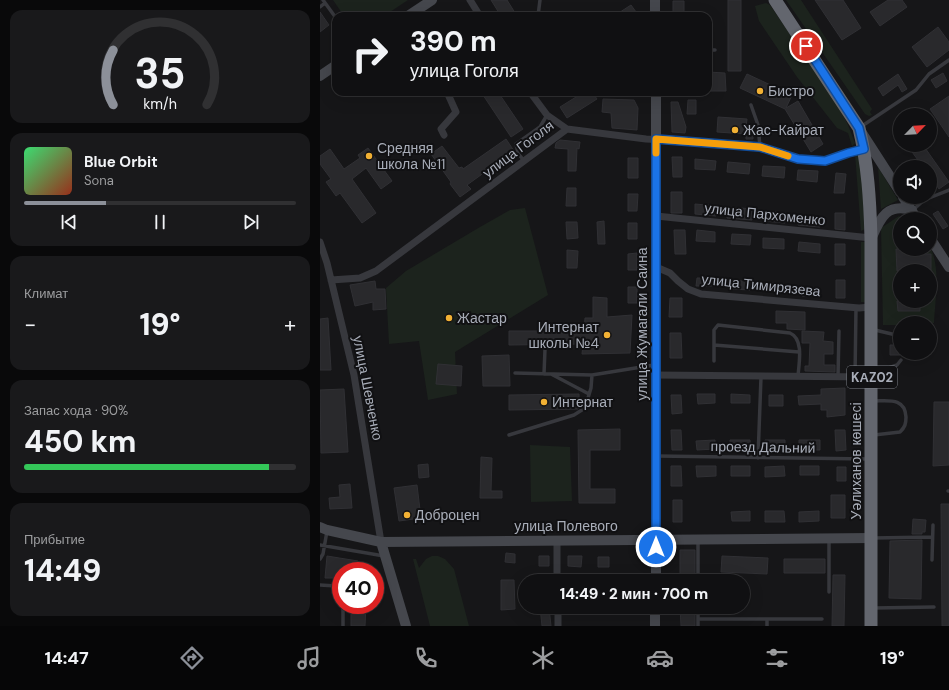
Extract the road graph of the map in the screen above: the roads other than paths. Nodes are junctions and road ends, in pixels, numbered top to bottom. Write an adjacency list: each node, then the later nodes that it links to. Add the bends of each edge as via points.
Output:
1 (432, 0): 8 (street)
2 (470, 0): 9 (street)
3 (540, 0): 10 (lane)
4 (655, 0): 11 (street)
5 (775, 0): 21 (highway, Уәлиханов көшесі / KАZ02)
6 (324, 2): 7 (lane); 12 (lane)
7 (320, 7)
8 (414, 12)
9 (478, 12)
10 (538, 12)
11 (655, 12)
12 (332, 13)
13 (949, 60): 21 (lane, via 929,74 916,90)
14 (332, 68): 15 (street)
15 (320, 76)
16 (449, 96): 23 (street, via 456,112 441,129)
17 (533, 96): 20 (street)
18 (656, 96): 24 (street, улица Жумагали Саина)
19 (751, 105): 25 (lane, via 758,125)
20 (547, 115): 22 (street); 27 (lane, via 540,127 516,144 518,153)
21 (859, 128): 26 (highway, Уәлиханов көшесі / KАZ02); 28 (street, Уәлиханов көшесі)
22 (567, 129): 24 (street, улица Гоголя); 27 (street, улица Гоголя)
23 (444, 135)
24 (656, 139): 25 (street, улица Гоголя); 32 (street, улица Жумагали Саина)
25 (760, 147): 26 (street, улица Гоголя, via 798,159 825,161)
26 (864, 149): 33 (highway, Уәлиханов көшесі / KАZ02, via 870,188)
27 (524, 161): 38 (street, улица Гоголя, via 372,274 360,278)
28 (893, 181)
29 (949, 190): 31 (lane, via 924,200)
30 (909, 212): 33 (street, via 900,208 887,212)
31 (917, 212)
32 (656, 216): 33 (street, улица Пархоменко); 37 (street, улица Жумагали Саина)
33 (871, 238): 39 (highway, Уәлиханов көшесі / KАZ02)
34 (320, 242): 38 (street, улица Шевченко)
35 (937, 248): 36 (street)
36 (949, 266)
37 (656, 267): 40 (street, улица Тимирязева, via 670,273 688,289 701,294); 49 (street, улица Жумагали Саина)
38 (331, 280): 75 (street, улица Шевченко, via 354,375)
39 (871, 307): 40 (street, улица Тимирязева); 41 (highway, Уәлиханов көшесі / KАZ02)
40 (856, 308): 59 (lane)
41 (872, 329): 43 (lane); 55 (highway, Уәлиханов көшесі / KАZ02)
42 (839, 331): 58 (lane)
43 (893, 334)
44 (714, 345): 46 (lane); 46 (lane, via 714,330 721,325 790,333 797,338); 48 (lane)
45 (545, 349): 51 (lane)
46 (799, 352): 57 (lane)
47 (901, 360): 55 (lane, via 897,365)
48 (714, 361)
49 (656, 365): 53 (lane); 54 (street, улица Жумагали Саина)
50 (515, 373): 51 (lane)
51 (544, 374): 52 (lane)
52 (550, 374): 53 (lane); 60 (lane)
53 (592, 375): 60 (lane)
54 (655, 375): 56 (street); 64 (street, улица Жумагали Саина)
55 (872, 375): 59 (street); 61 (highway, Уәлиханов көшесі / KАZ02)
56 (761, 377): 57 (street); 65 (lane)
57 (798, 377): 58 (street)
58 (838, 377): 59 (street)
59 (855, 377)
60 (589, 394): 62 (lane, via 585,408 574,415)
61 (872, 401): 63 (highway, Уәлиханов көшесі / KАZ02); 63 (lane, via 899,402 906,411 906,423 903,429 896,433)
62 (509, 435)
63 (871, 435): 66 (highway, Уәлиханов көшесі / KАZ02)
64 (656, 456): 65 (lane, проезд Дальний); 73 (street, улица Жумагали Саина)
65 (758, 458): 66 (lane, проезд Дальний)
66 (871, 459): 71 (highway, Уәлиханов көшесі / KАZ02)
67 (933, 525): 69 (lane)
68 (324, 529): 75 (street, улица Полевого); 77 (lane)
69 (932, 537): 71 (lane); 80 (lane)
70 (829, 538): 71 (street, улица Полевого); 74 (street, улица Полевого); 86 (lane)
71 (872, 538): 88 (highway, Уәлиханов көшесі / KАZ02)
72 (557, 540): 73 (street, улица Полевого); 75 (street, улица Полевого); 81 (street)
73 (656, 540): 74 (street, улица Полевого); 82 (street, улица Жумагали Саина)
74 (698, 540): 83 (lane)
75 (381, 542): 78 (street)
76 (320, 545): 77 (lane)
77 (324, 546): 78 (lane); 79 (lane)
78 (385, 556): 97 (street)
79 (320, 559)
80 (932, 560)
81 (557, 574)
82 (656, 574)
83 (698, 574)
84 (320, 586): 85 (lane)
85 (332, 586)
86 (829, 592)
87 (934, 607): 88 (lane)
88 (871, 608): 102 (highway, Уәлиханов көшесі / KАZ02)
89 (343, 614): 96 (lane)
90 (558, 614): 98 (street)
91 (655, 614): 99 (street)
92 (698, 614): 93 (lane)
93 (698, 619): 94 (lane); 100 (lane)
94 (767, 619): 95 (lane); 101 (lane)
95 (822, 619)
96 (343, 626)
97 (406, 626)
98 (558, 626)
99 (655, 626)
100 (698, 626)
101 (767, 626)
102 (871, 626)

